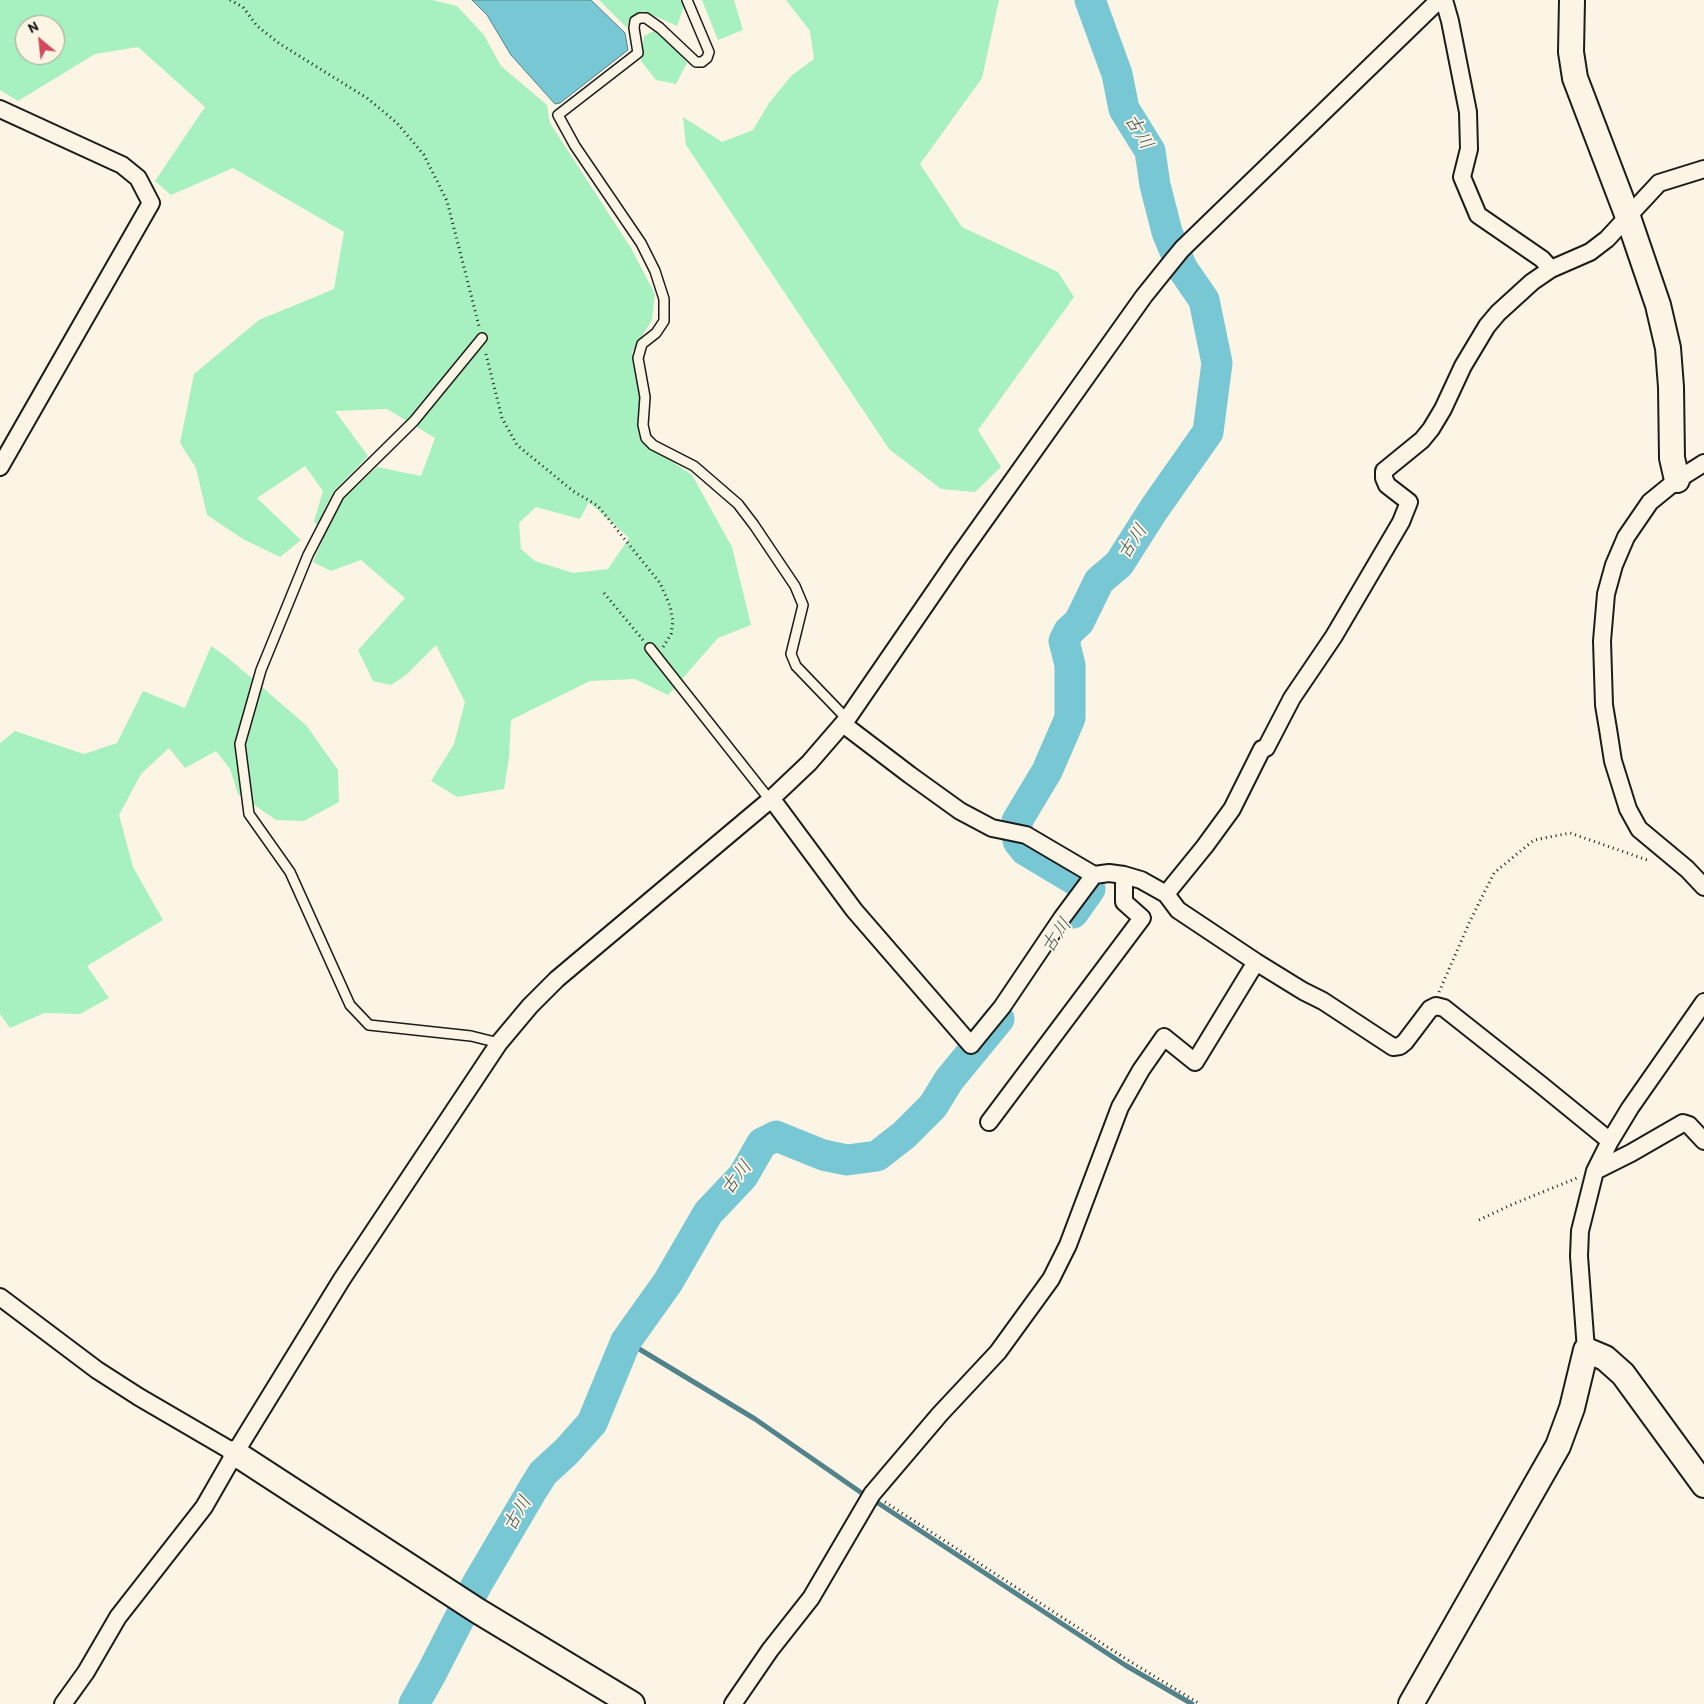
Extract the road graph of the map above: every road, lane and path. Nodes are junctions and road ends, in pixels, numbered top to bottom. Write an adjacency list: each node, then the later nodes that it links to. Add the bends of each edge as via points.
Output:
1 (230, 0): 10 (path, via 243,7 257,26 280,44 367,98 397,123 424,155 447,201)
2 (687, 0): 16 (lane, via 709,52 702,62 696,62 660,28 646,18 640,18 635,21 634,28 638,53 558,115 575,146 641,243 664,299 664,321 656,333 642,344 638,358 645,397 643,425 646,438 653,445 694,466 738,504 754,525 795,586 803,606 791,654 796,666)
3 (1439, 0): 16 (street, via 1178,254 1144,296 958,556)
4 (1444, 0): 9 (street, via 1468,112 1469,149 1462,177 1478,215 1542,259)
5 (1572, 0): 8 (street, via 1571,52 1575,78)
6 (0, 109): 12 (street, via 122,165 138,178 151,203)
7 (1704, 169): 8 (street, via 1659,183)
8 (1628, 217): 9 (street, via 1599,246); 13 (street, via 1658,305 1668,348 1672,458)
9 (1550, 269): 22 (street, via 1515,297 1487,326 1431,429 1384,472 1387,484 1409,502 1402,522 1334,636 1292,698 1232,809)
10 (482, 338): 15 (path, via 502,418 517,445 573,491 598,506 660,583 674,621 664,646); 26 (lane, via 414,421 339,495 308,555 261,670 240,744 248,814 290,872 350,1006 369,1025 471,1036)
11 (1704, 463): 13 (street)
12 (0, 467)
13 (1677, 480): 21 (street, via 1650,502 1626,537 1614,564 1606,594 1602,641 1604,705 1613,761 1628,809 1640,829)
14 (604, 593): 15 (path)
15 (652, 652): 17 (lane)
16 (845, 722): 17 (street); 20 (street, via 960,811 992,828 1019,834)
17 (770, 800): 20 (street, via 854,910 971,1045 1002,1007); 26 (street, via 557,978)
18 (1653, 861): 25 (path, via 1570,833 1534,840 1494,873 1440,986)
19 (1124, 874): 20 (street, via 1109,873); 22 (street); 27 (street, via 1124,902 1142,918)
20 (1088, 883)
21 (1704, 887)
22 (1166, 894): 23 (street, via 1178,910)
23 (1256, 962): 25 (street, via 1393,1047 1405,1042 1430,1009); 36 (street, via 1195,1062 1164,1036 1120,1107 1068,1245 1051,1279 998,1352)
24 (1704, 1002): 28 (street)
25 (1436, 1006): 28 (street, via 1444,1008)
26 (499, 1043): 34 (street, via 342,1279)
27 (989, 1122)
28 (1610, 1141): 30 (street)
29 (1704, 1141): 30 (street, via 1683,1123)
30 (1595, 1171): 31 (path); 33 (street, via 1580,1231)
31 (1479, 1220)
32 (0, 1297): 34 (street, via 139,1398)
33 (1586, 1350): 35 (street, via 1605,1358 1623,1374); 41 (street, via 1572,1408 1558,1446)
34 (235, 1452): 37 (street, via 204,1507 118,1617); 38 (street, via 457,1598)
35 (1704, 1485)
36 (872, 1494): 39 (street, via 811,1598); 40 (path)
37 (63, 1704)
38 (632, 1704)
39 (733, 1704)
40 (1200, 1704)
41 (1411, 1704)

